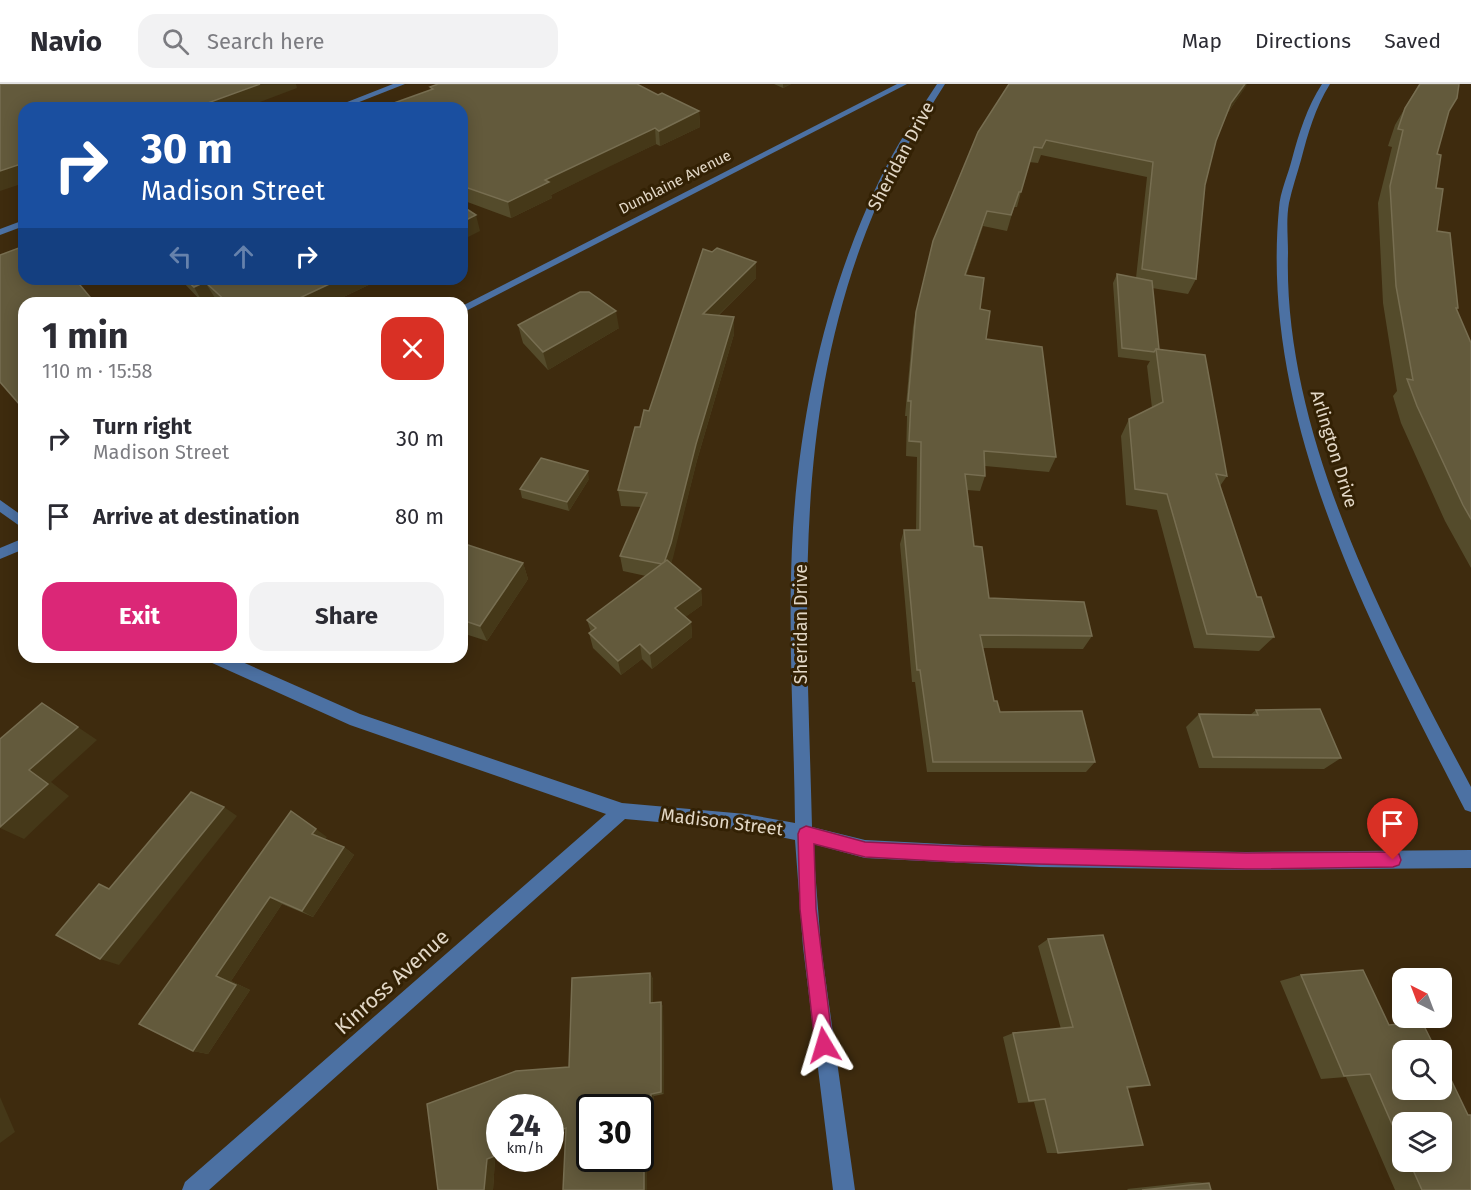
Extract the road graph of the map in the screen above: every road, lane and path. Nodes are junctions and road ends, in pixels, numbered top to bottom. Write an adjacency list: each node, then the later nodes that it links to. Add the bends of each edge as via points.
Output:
1 (401, 84): 5 (street)
2 (903, 84): 8 (street, Dunblaine Avenue)
3 (941, 84): 16 (street, Sheridan Drive, via 901,147 874,202 845,275 827,333 818,382 801,503 799,640)
4 (1326, 84): 14 (street, Arlington Drive, via 1294,154 1282,209 1281,278 1289,352 1315,459 1336,519 1395,651)
5 (352, 102)
6 (18, 225): 7 (street)
7 (0, 232)
8 (468, 307)
9 (0, 505): 10 (street)
10 (18, 519)
11 (18, 546): 12 (street)
12 (0, 554)
13 (228, 663): 15 (street, Madison Street, via 356,720)
14 (1471, 804)
15 (622, 811): 16 (street, Madison Street, via 746,822); 18 (street, Kinross Avenue)
16 (806, 834): 17 (street, Madison Street, via 865,849 1029,857 1246,861); 19 (street, Sheridan Drive, via 808,909)
17 (1471, 859)
18 (194, 1190)
19 (844, 1190)

